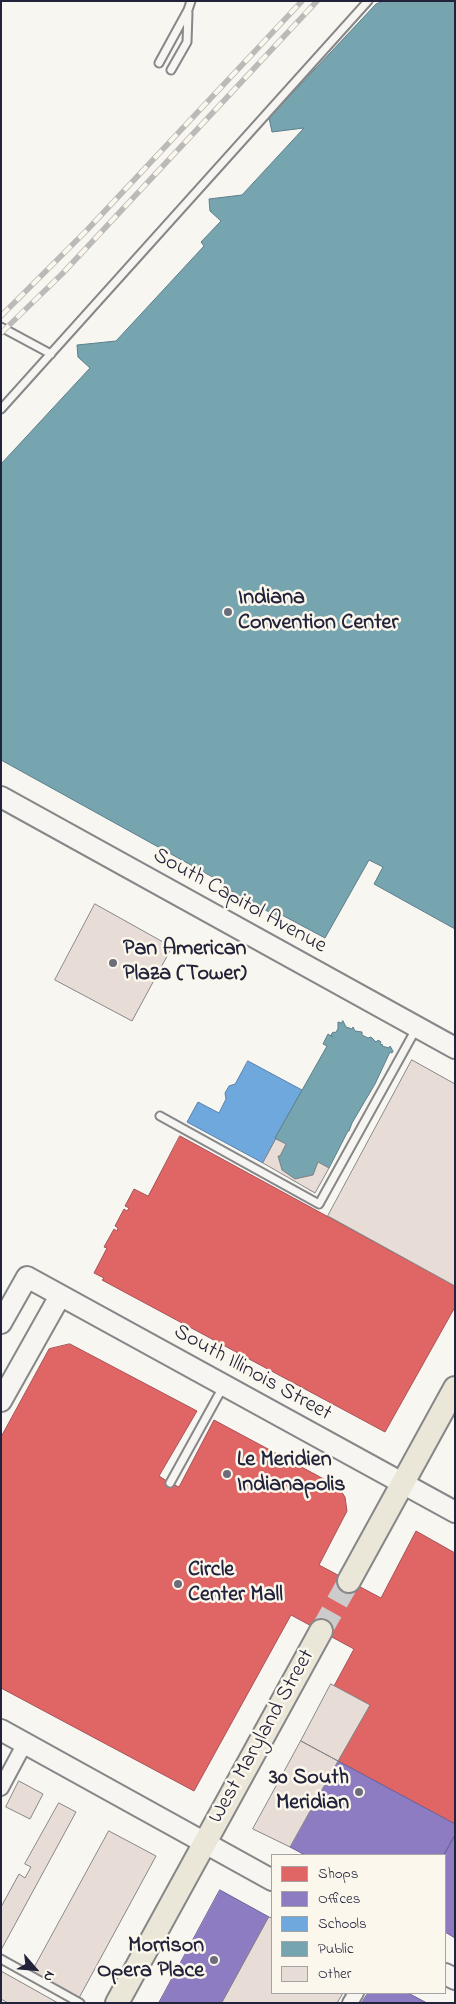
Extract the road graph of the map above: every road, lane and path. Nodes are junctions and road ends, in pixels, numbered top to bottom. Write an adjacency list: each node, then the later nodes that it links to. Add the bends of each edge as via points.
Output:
1 (191, 1): 3 (lane)
2 (368, 1): 7 (lane)
3 (188, 10): 4 (lane); 5 (lane, via 187,42)
4 (159, 63)
5 (172, 70)
6 (1, 327): 7 (lane)
7 (51, 354): 8 (lane)
8 (1, 409)
9 (1, 798): 10 (main road, South Capitol Avenue)
10 (417, 1028): 11 (main road, South Capitol Avenue); 12 (lane, via 319,1204)
11 (455, 1048)
12 (160, 1116)
13 (60, 1296): 14 (main road, South Illinois Street, via 26,1278); 15 (main road, South Illinois Street); 17 (main road)
14 (1, 1324)
15 (223, 1385): 18 (lane); 19 (main road, South Illinois Street)
16 (455, 1388): 19 (main road)
17 (1, 1401)
18 (170, 1483)
19 (402, 1483): 20 (main road, South Illinois Street); 21 (main road)
20 (455, 1512)
21 (349, 1581)
22 (321, 1631): 26 (main road, West Maryland Street)
23 (1, 1730): 24 (main road)
24 (25, 1743): 25 (street); 26 (main road)
25 (1, 1788)
26 (205, 1842): 27 (main road); 30 (main road, West Maryland Street)
27 (271, 1879)
28 (1, 1959): 29 (lane)
29 (80, 2003)
30 (117, 2003)

